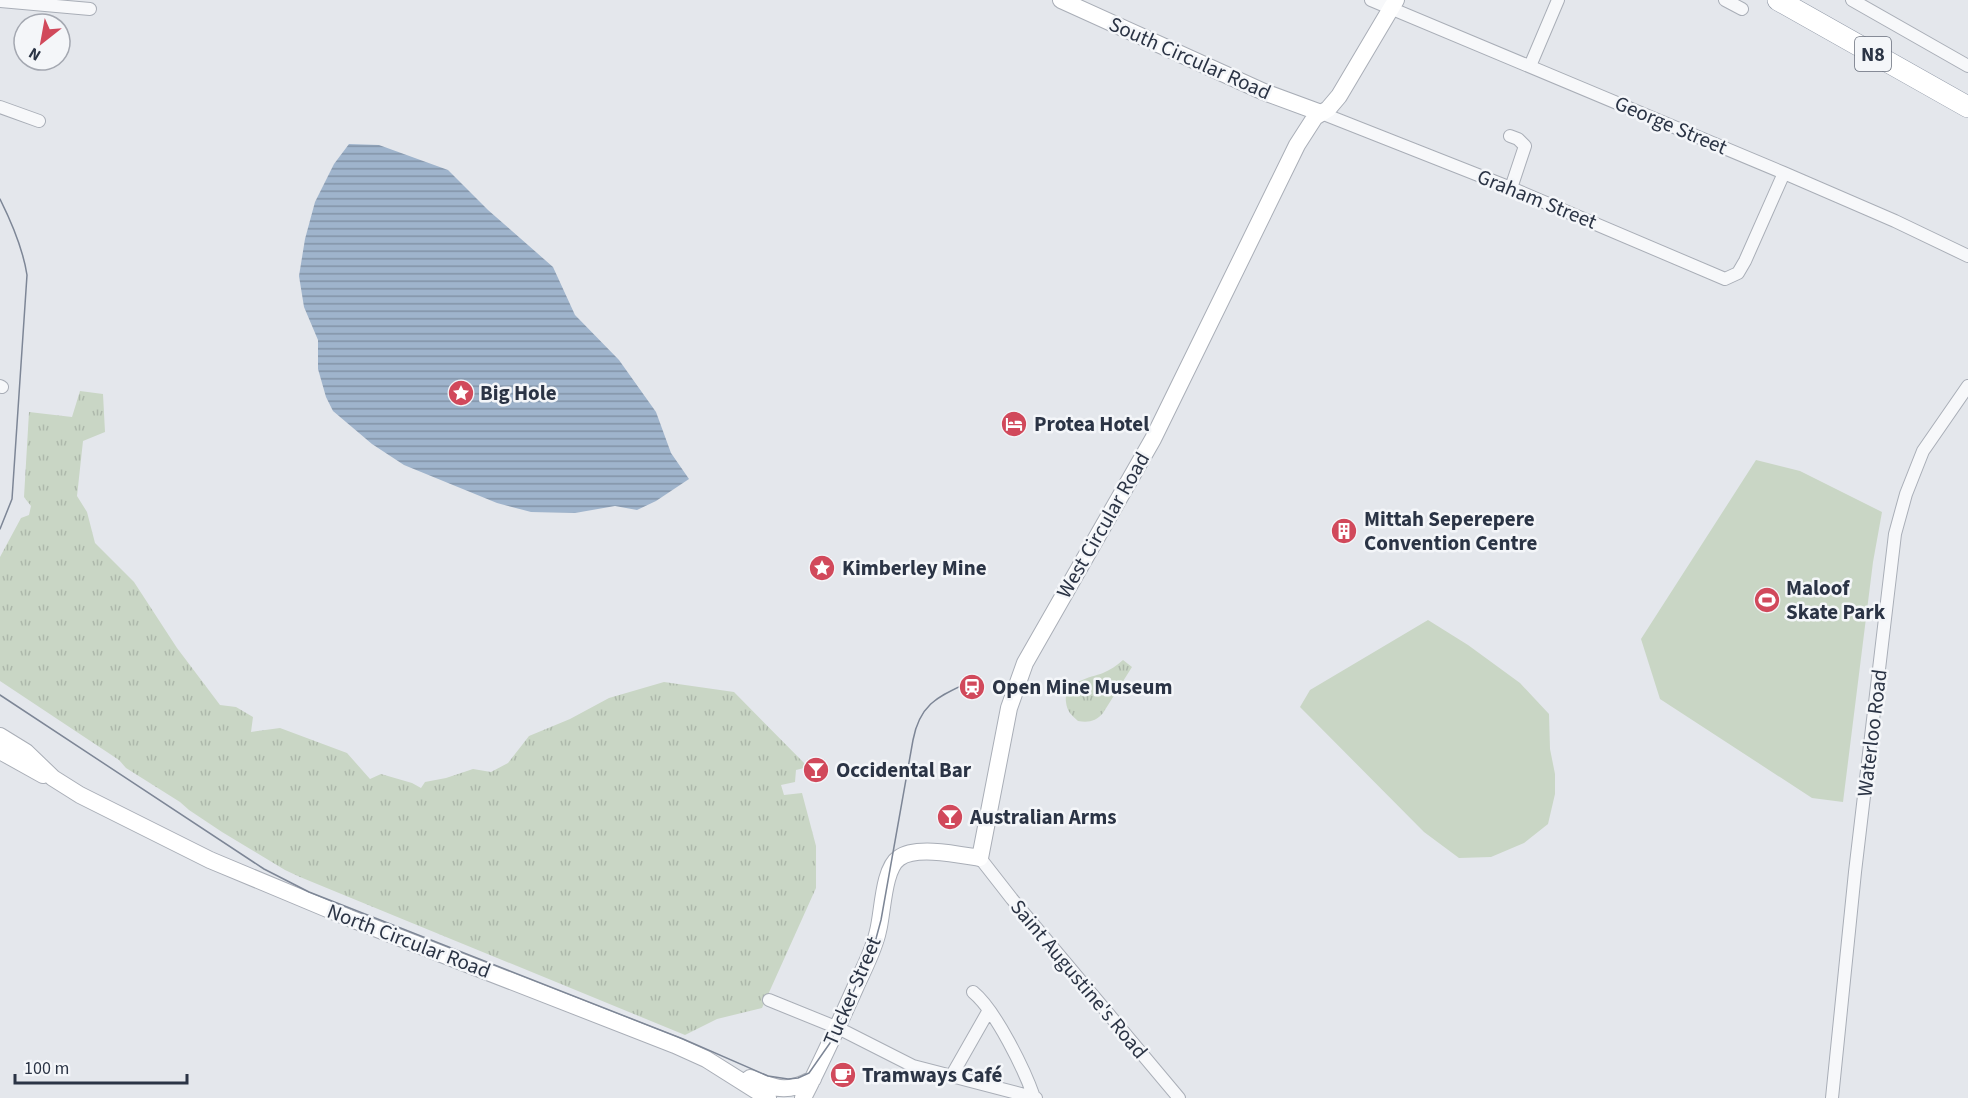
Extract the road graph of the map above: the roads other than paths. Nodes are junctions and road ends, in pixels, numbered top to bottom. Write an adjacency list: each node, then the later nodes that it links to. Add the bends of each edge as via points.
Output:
1 (1061, 0): 17 (street, South Circular Road, via 1264,92)
2 (1371, 0): 9 (street, George Street)
3 (1558, 0): 12 (street)
4 (1725, 0): 11 (street)
5 (1778, 0): 16 (highway, N8)
6 (1806, 0): 14 (highway, N8)
7 (1852, 0): 13 (street)
8 (0, 1): 10 (street)
9 (1393, 4): 12 (street, George Street); 17 (street, West Circular Road, via 1339,96)
10 (90, 9)
11 (1742, 9)
12 (1530, 66): 20 (street, George Street)
13 (1968, 66)
14 (1968, 92)
15 (0, 107): 18 (street)
16 (1968, 107)
17 (1321, 113): 21 (street, Graham Street); 27 (street, West Circular Road, via 1297,145 1158,429 1025,663 1010,708)
18 (39, 121)
19 (1510, 136): 21 (street, via 1525,146)
20 (1784, 173): 21 (street, Graham Street, via 1745,261 1738,273 1725,279); 22 (street, George Street)
21 (1511, 188)
22 (1968, 256)
23 (1968, 386): 40 (street, Waterloo Road, via 1923,451 1895,534)
24 (0, 736): 26 (street, North Circular Road, via 26,752)
25 (0, 751): 26 (street, North Circular Road)
26 (52, 778): 32 (street, North Circular Road, via 100,807 210,860)
27 (980, 858): 31 (street, Tucker Street, via 921,852 902,856 894,863 874,946); 39 (street, Saint Augustine's Road)
28 (973, 992): 30 (street)
29 (769, 1000): 31 (street)
30 (989, 1010): 33 (street); 38 (street, via 1023,1068)
31 (838, 1028): 33 (street, via 913,1066); 34 (street, Tucker Street)
32 (702, 1058): 34 (street, via 776,1088 789,1089); 36 (street, North Circular Road)
33 (952, 1075): 35 (street)
34 (813, 1079): 37 (street, Tucker Street)
35 (1005, 1094): 38 (street)
36 (768, 1098)
37 (803, 1098)
38 (1035, 1098)
39 (1179, 1098)
40 (1832, 1098)

